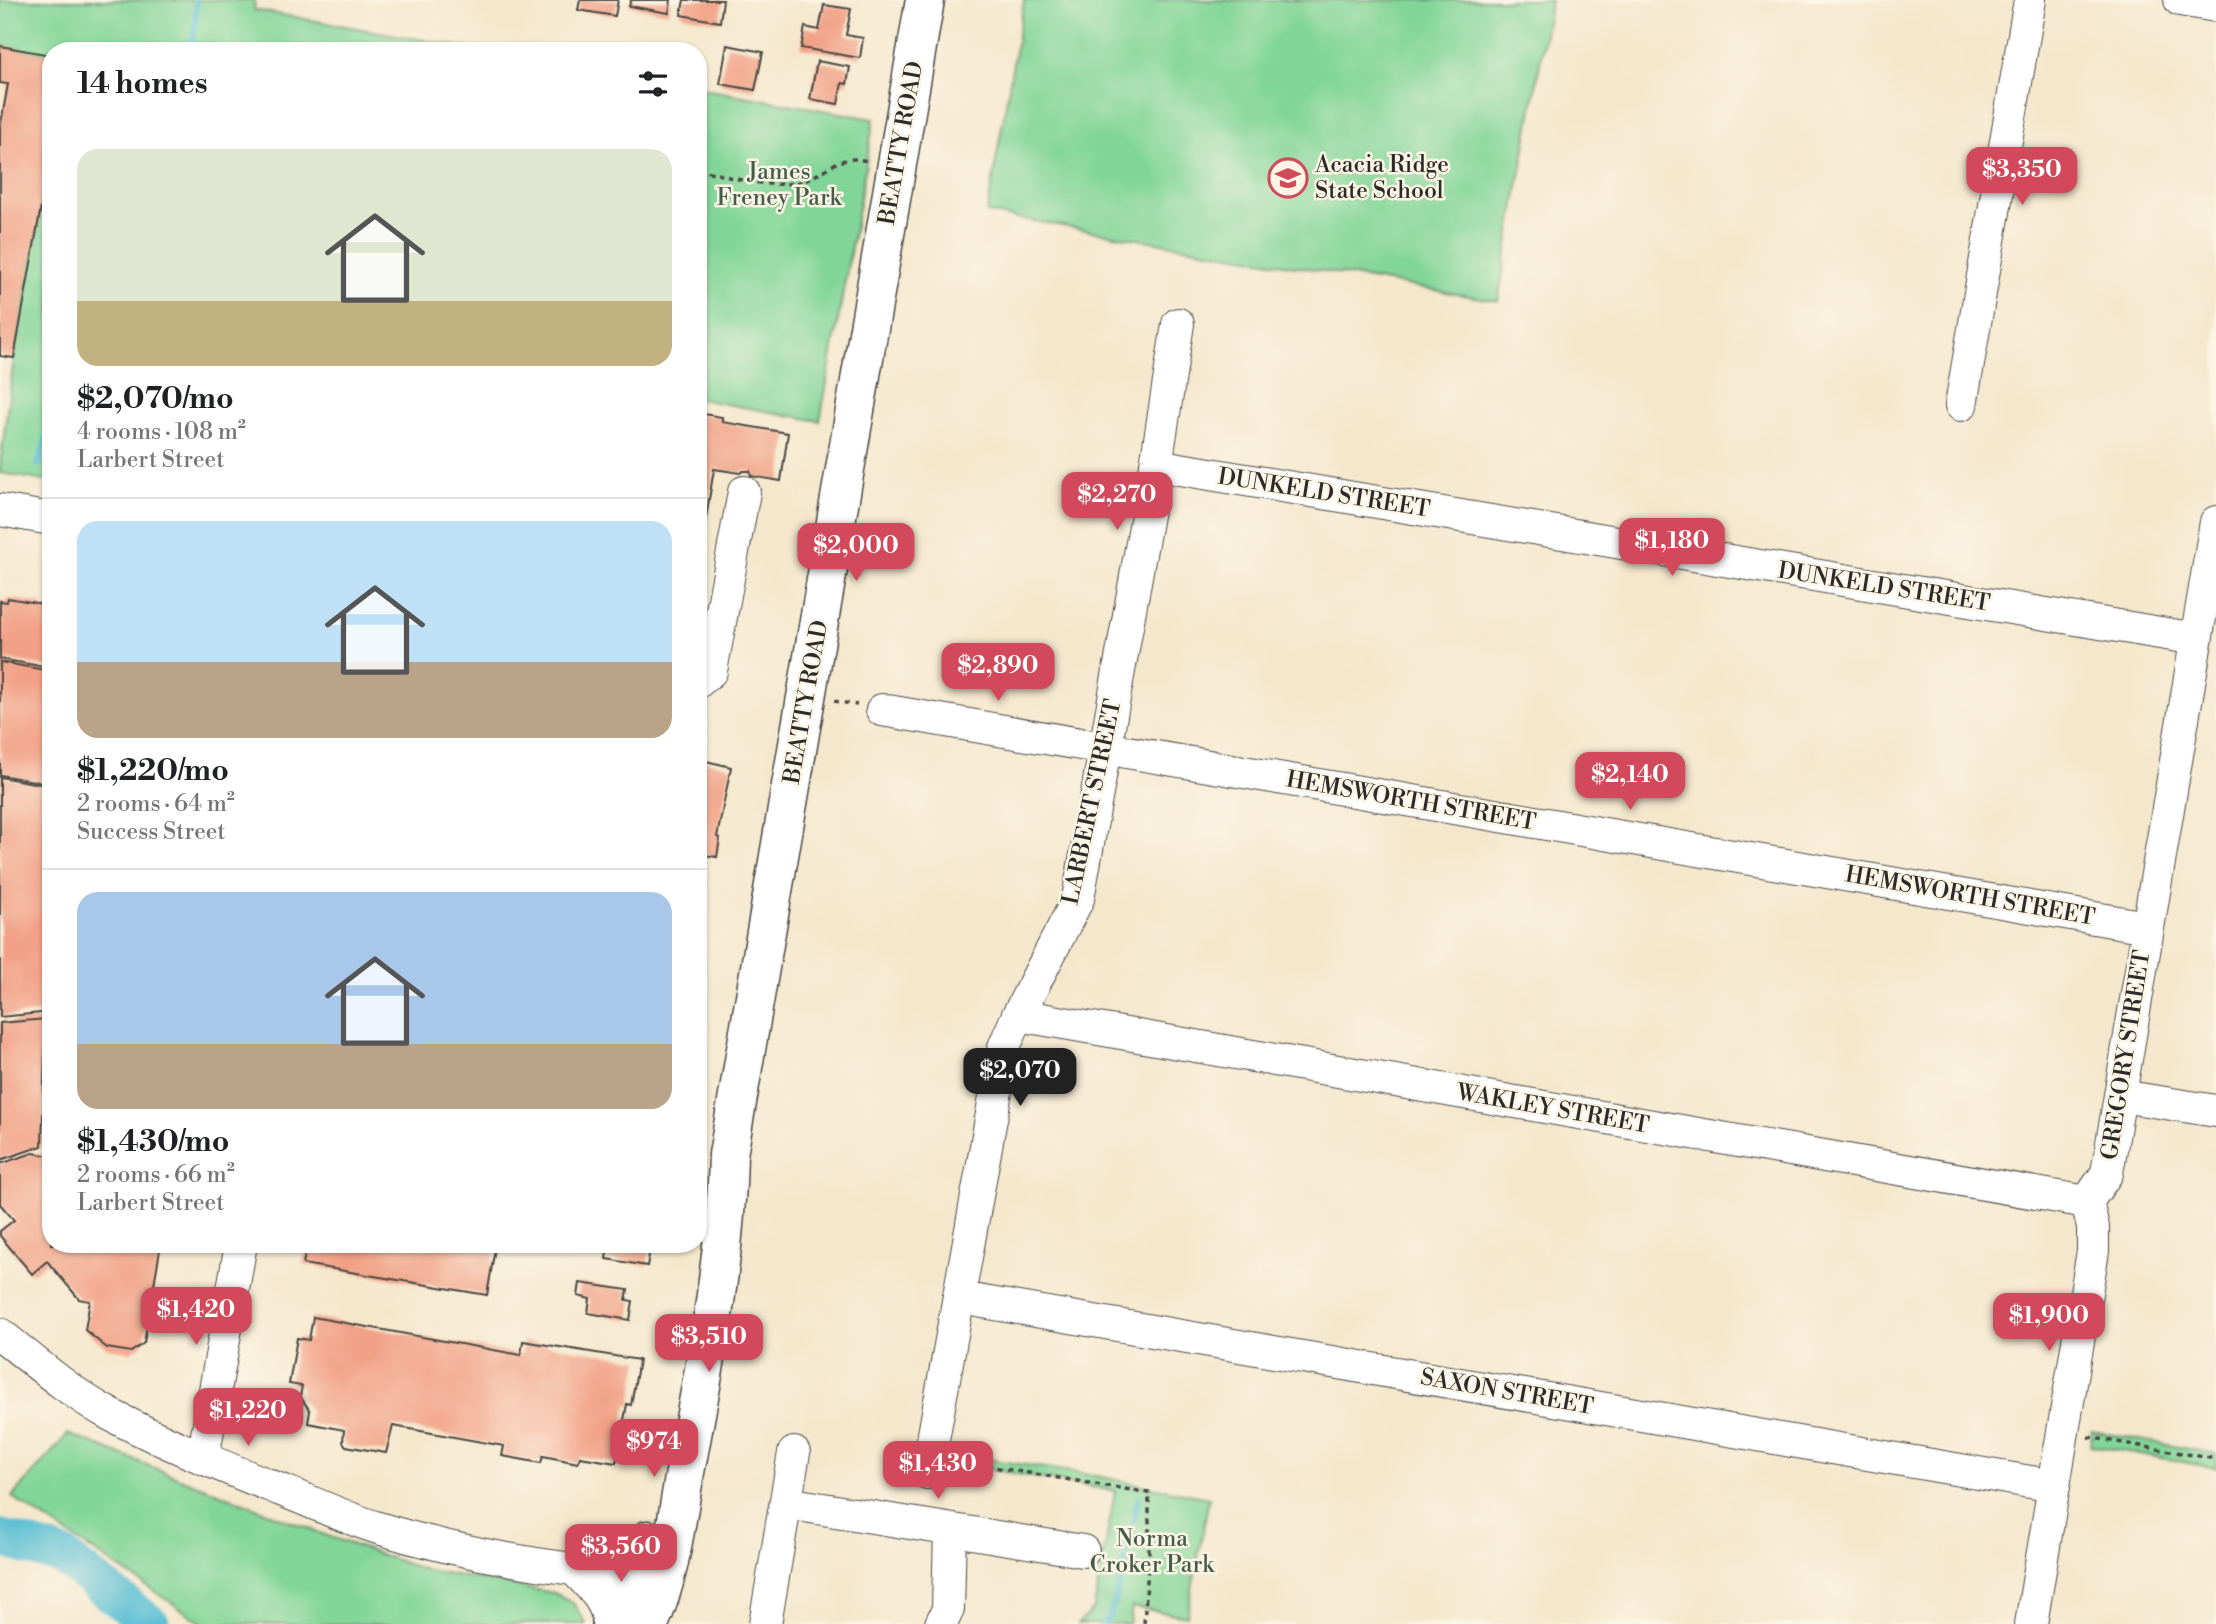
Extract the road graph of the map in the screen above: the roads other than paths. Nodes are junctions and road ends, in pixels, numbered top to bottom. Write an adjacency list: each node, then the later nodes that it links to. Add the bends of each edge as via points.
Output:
1 (925, 0): 33 (main road, BEATTY ROAD, via 728,1155 727,1212 710,1330 675,1530)
2 (2030, 0): 6 (street)
3 (2180, 0): 4 (street)
4 (2216, 6)
5 (1178, 324): 7 (street, LARBERT STREET)
6 (1961, 405)
7 (1156, 465): 13 (street, DUNKELD STREET); 16 (street, LARBERT STREET)
8 (744, 492): 14 (street)
9 (0, 510): 10 (street)
10 (42, 517)
11 (2216, 522): 12 (street, GREGORY STREET)
12 (2213, 556): 13 (street, GREGORY STREET)
13 (2196, 639): 17 (street, GREGORY STREET)
14 (707, 674)
15 (882, 710): 16 (street, HEMSWORTH STREET)
16 (1105, 748): 17 (street, HEMSWORTH STREET); 18 (street, LARBERT STREET, via 1077,899)
17 (2147, 927): 19 (street, GREGORY STREET)
18 (1018, 1015): 21 (street, WAKLEY STREET); 23 (street, LARBERT STREET, via 1004,1047)
19 (2121, 1096): 20 (street); 21 (street, GREGORY STREET, via 2107,1173)
20 (2216, 1111)
21 (2087, 1202): 28 (street, via 2093,1251)
22 (239, 1253): 26 (street)
23 (960, 1298): 27 (street, LARBERT STREET); 28 (street, SAXON STREET)
24 (0, 1334): 26 (street, via 110,1414)
25 (794, 1453): 29 (street)
26 (203, 1458): 32 (street, via 373,1527 439,1545)
27 (929, 1465)
28 (2053, 1486): 39 (street)
29 (786, 1503): 30 (street); 37 (street)
30 (950, 1530): 31 (street); 38 (street, via 948,1609)
31 (1083, 1551)
32 (574, 1569): 33 (street); 34 (street, via 596,1592)
33 (652, 1578): 35 (main road, BEATTY ROAD); 36 (main road, BEATTY ROAD)
34 (608, 1624)
35 (618, 1624)
36 (649, 1624)
37 (765, 1624)
38 (941, 1624)
39 (2031, 1624)

